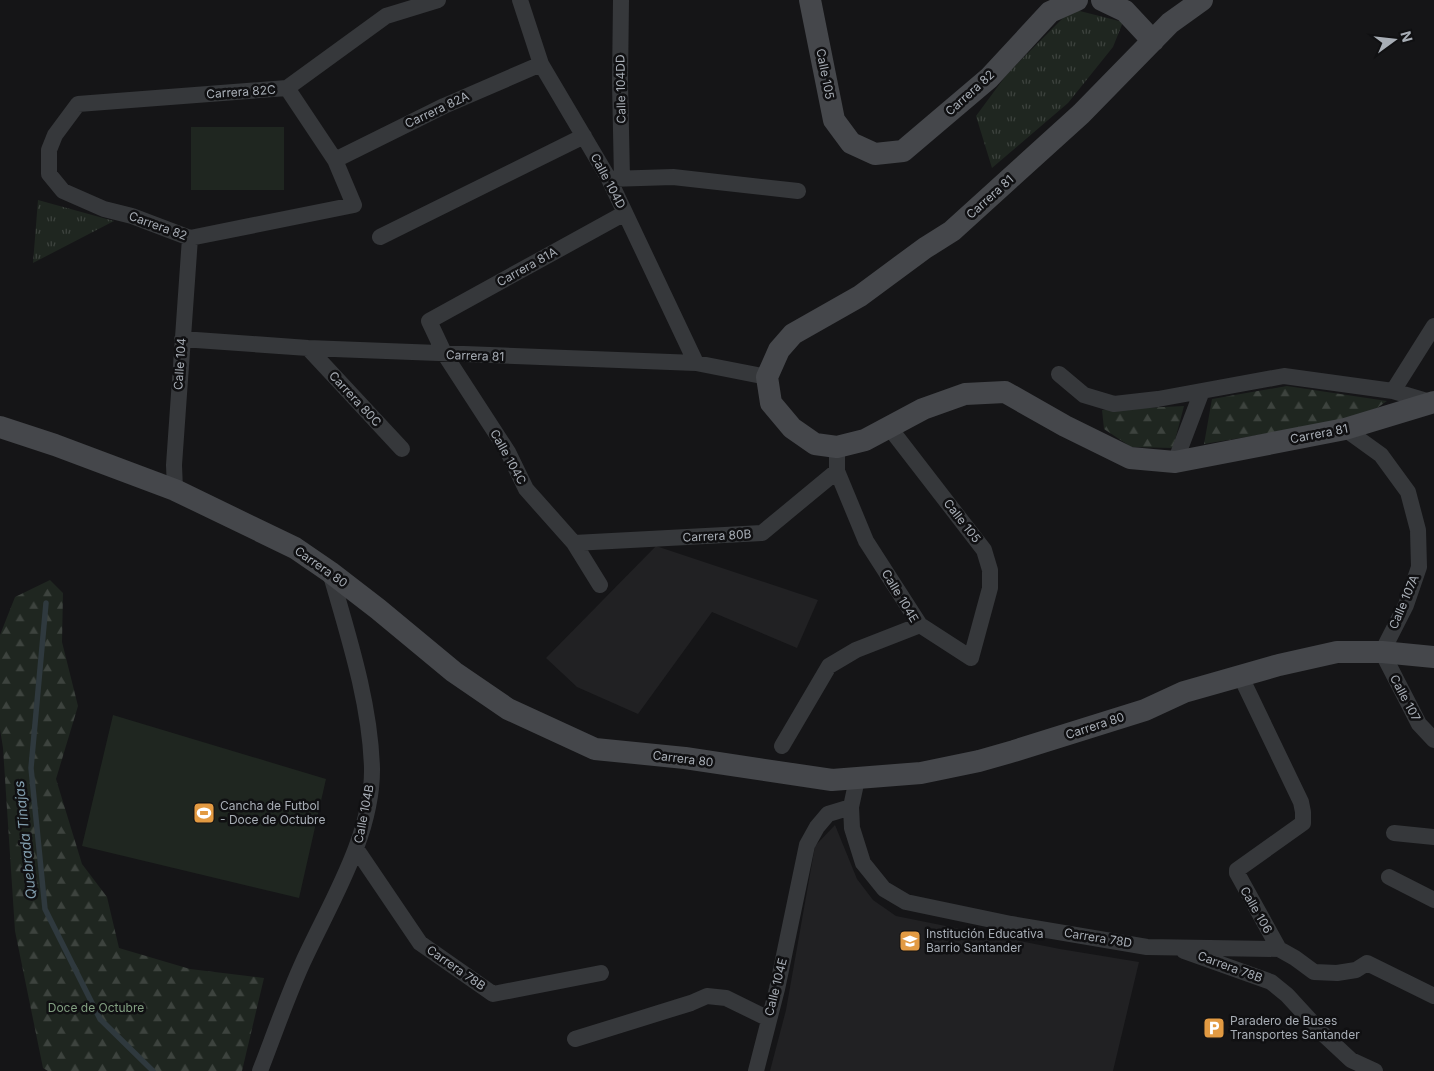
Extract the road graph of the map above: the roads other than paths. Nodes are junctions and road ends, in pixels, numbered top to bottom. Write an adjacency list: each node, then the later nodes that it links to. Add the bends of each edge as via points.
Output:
1 (438, 0): 10 (street, Carrera 82C, via 386,16)
2 (520, 0): 9 (street, Calle 104D)
3 (621, 0): 15 (street, Calle 104DD)
4 (810, 0): 13 (street, Calle 105, via 834,120)
5 (1077, 0): 13 (street, Carrera 82, via 1050,12 989,78 903,151 875,154)
6 (1102, 0): 8 (street, via 1125,11)
7 (1202, 0): 8 (street, Carrera 81, via 1170,23)
8 (1153, 41): 27 (street, Carrera 81, via 1074,120 952,231 860,296 793,334 779,350)
9 (541, 64): 12 (street, Calle 104D); 14 (street, Carrera 82A, via 444,106)
10 (287, 88): 11 (street, Carrera 82C); 14 (street)
11 (78, 104): 19 (street, Carrera 82, via 55,135 49,150 49,174 58,185 104,209)
12 (584, 136): 15 (street, Calle 104D); 18 (street)
13 (851, 143)
14 (335, 160): 19 (street, Carrera 82, via 354,205)
15 (616, 179): 16 (street, via 673,178); 17 (street, Calle 104D)
16 (798, 191)
17 (625, 213): 20 (street, Carrera 81A); 25 (street, Calle 104D)
18 (380, 237)
19 (190, 238): 22 (street, Calle 104)
20 (429, 321): 24 (street, Calle 104C)
21 (1434, 326): 29 (street)
22 (182, 339): 23 (street, Carrera 81); 38 (street, Calle 104)
23 (308, 348): 24 (street, Carrera 81); 35 (street, Carrera 80C)
24 (444, 355): 25 (street, Carrera 81); 39 (street, Calle 104C, via 508,452 526,489)
25 (696, 363): 27 (street, Carrera 81)
26 (1059, 374): 28 (street, Carrera 81, via 1084,395 1114,404)
27 (766, 377): 34 (street, Carrera 81, via 771,403 792,428 815,444)
28 (1202, 391): 29 (street, Carrera 81, via 1284,376); 36 (street)
29 (1394, 391): 30 (street, Carrera 81)
30 (1432, 402): 33 (street, Carrera 81)
31 (0, 427): 38 (street, Carrera 80)
32 (889, 427): 34 (street, Carrera 81, via 865,440); 36 (street, Carrera 81, via 923,409 965,394 1005,392 1130,458); 42 (street, Calle 105, via 984,550 990,570 990,588 971,658)
33 (1345, 429): 36 (street, Carrera 81); 43 (street, Calle 107A, via 1381,454 1408,492 1418,530 1419,567 1406,604)
34 (837, 447): 37 (street, Calle 104E)
35 (402, 448)
36 (1175, 462)
37 (837, 471): 39 (street, Carrera 80B, via 762,533); 42 (street, Calle 104E, via 866,541)
38 (175, 490): 40 (street, Carrera 80, via 295,548)
39 (574, 543): 41 (street, Calle 104C)
40 (330, 572): 48 (street, Carrera 80, via 454,672 508,709 595,749 685,758 832,780); 52 (street, Calle 104B, via 357,669 372,769)
41 (600, 585)
42 (920, 625): 47 (street, Calle 104E, via 856,650 829,666)
43 (1382, 652): 44 (street, Carrera 80); 45 (street, Carrera 80, via 1337,652); 46 (street, Calle 107, via 1418,724)
44 (1434, 657)
45 (1241, 677): 48 (street, Carrera 80, via 1184,692 1145,710 979,760 921,773); 56 (street, Calle 106, via 1303,812 1303,823 1237,870)
46 (1434, 740)
47 (782, 746)
48 (857, 779): 49 (street, Carrera 78D)
49 (852, 807): 55 (street, Carrera 78D, via 852,828 863,863 884,889 906,902 1040,929 1147,946); 59 (street, Calle 104E, via 828,814 806,846)
50 (1394, 833): 51 (street)
51 (1434, 837)
52 (357, 850): 57 (street, Carrera 78B, via 420,943 493,994); 61 (street, Calle 104B, via 302,964)
53 (1388, 877): 54 (street)
54 (1434, 900)
55 (1171, 946): 56 (street, Carrera 78D); 63 (street, Carrera 78B, via 1271,982 1351,1060)
56 (1279, 949): 58 (street, Carrera 78D, via 1314,972 1356,970 1368,963)
57 (601, 972)
58 (1434, 996)
59 (769, 1019): 60 (street, via 726,998 707,996); 62 (street, Calle 104E)
60 (575, 1039)
61 (260, 1071)
62 (756, 1071)
63 (1375, 1071)

